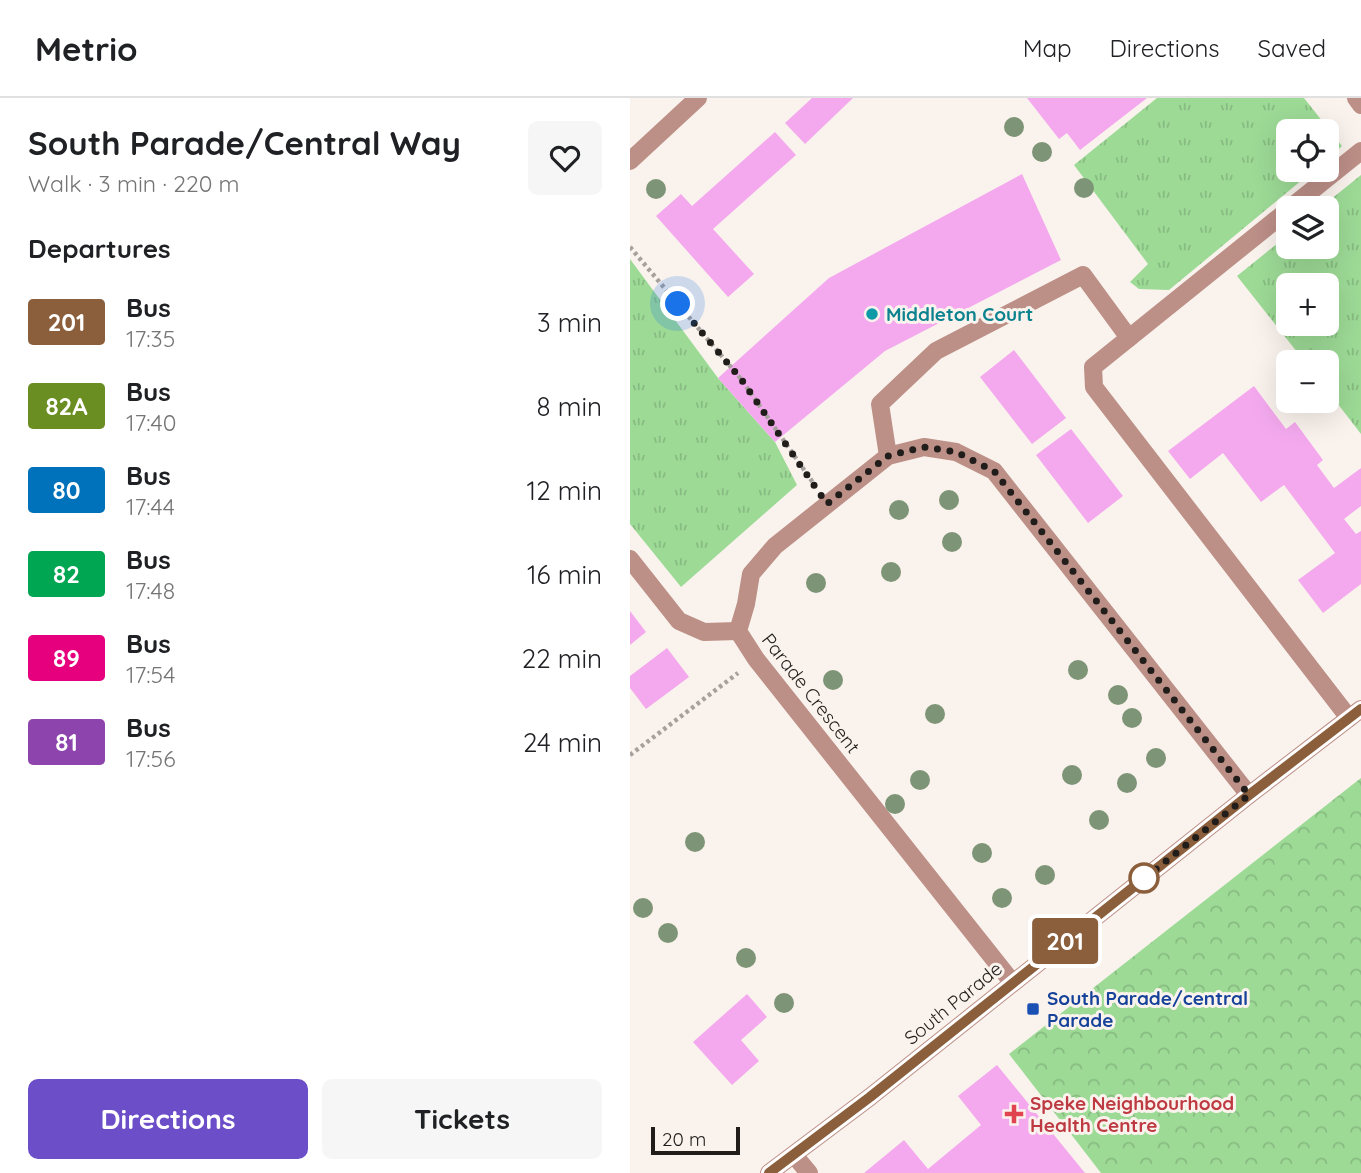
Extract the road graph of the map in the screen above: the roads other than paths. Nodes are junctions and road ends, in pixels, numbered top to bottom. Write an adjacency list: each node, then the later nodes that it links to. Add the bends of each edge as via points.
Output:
1 (698, 98): 5 (street)
2 (1356, 98): 3 (street)
3 (1361, 105)
4 (1361, 151): 6 (street)
5 (630, 161)
6 (1305, 196)
7 (1276, 219): 8 (street)
8 (1129, 338): 9 (street, via 1083,275 936,351 880,404); 12 (street, via 1093,368 1094,387)
9 (888, 456): 11 (street, Parade Crescent, via 775,546 751,575); 13 (street, Parade Crescent, via 924,447 956,452 994,471)
10 (630, 559): 11 (street, via 680,621 704,632)
11 (738, 631): 14 (street, Parade Crescent)
12 (1355, 714): 13 (street, South Parade)
13 (1249, 795): 14 (street, South Parade)
14 (1012, 982): 15 (street, South Parade)
15 (793, 1154): 16 (street, South Parade); 17 (street)
16 (769, 1173)
17 (808, 1173)

